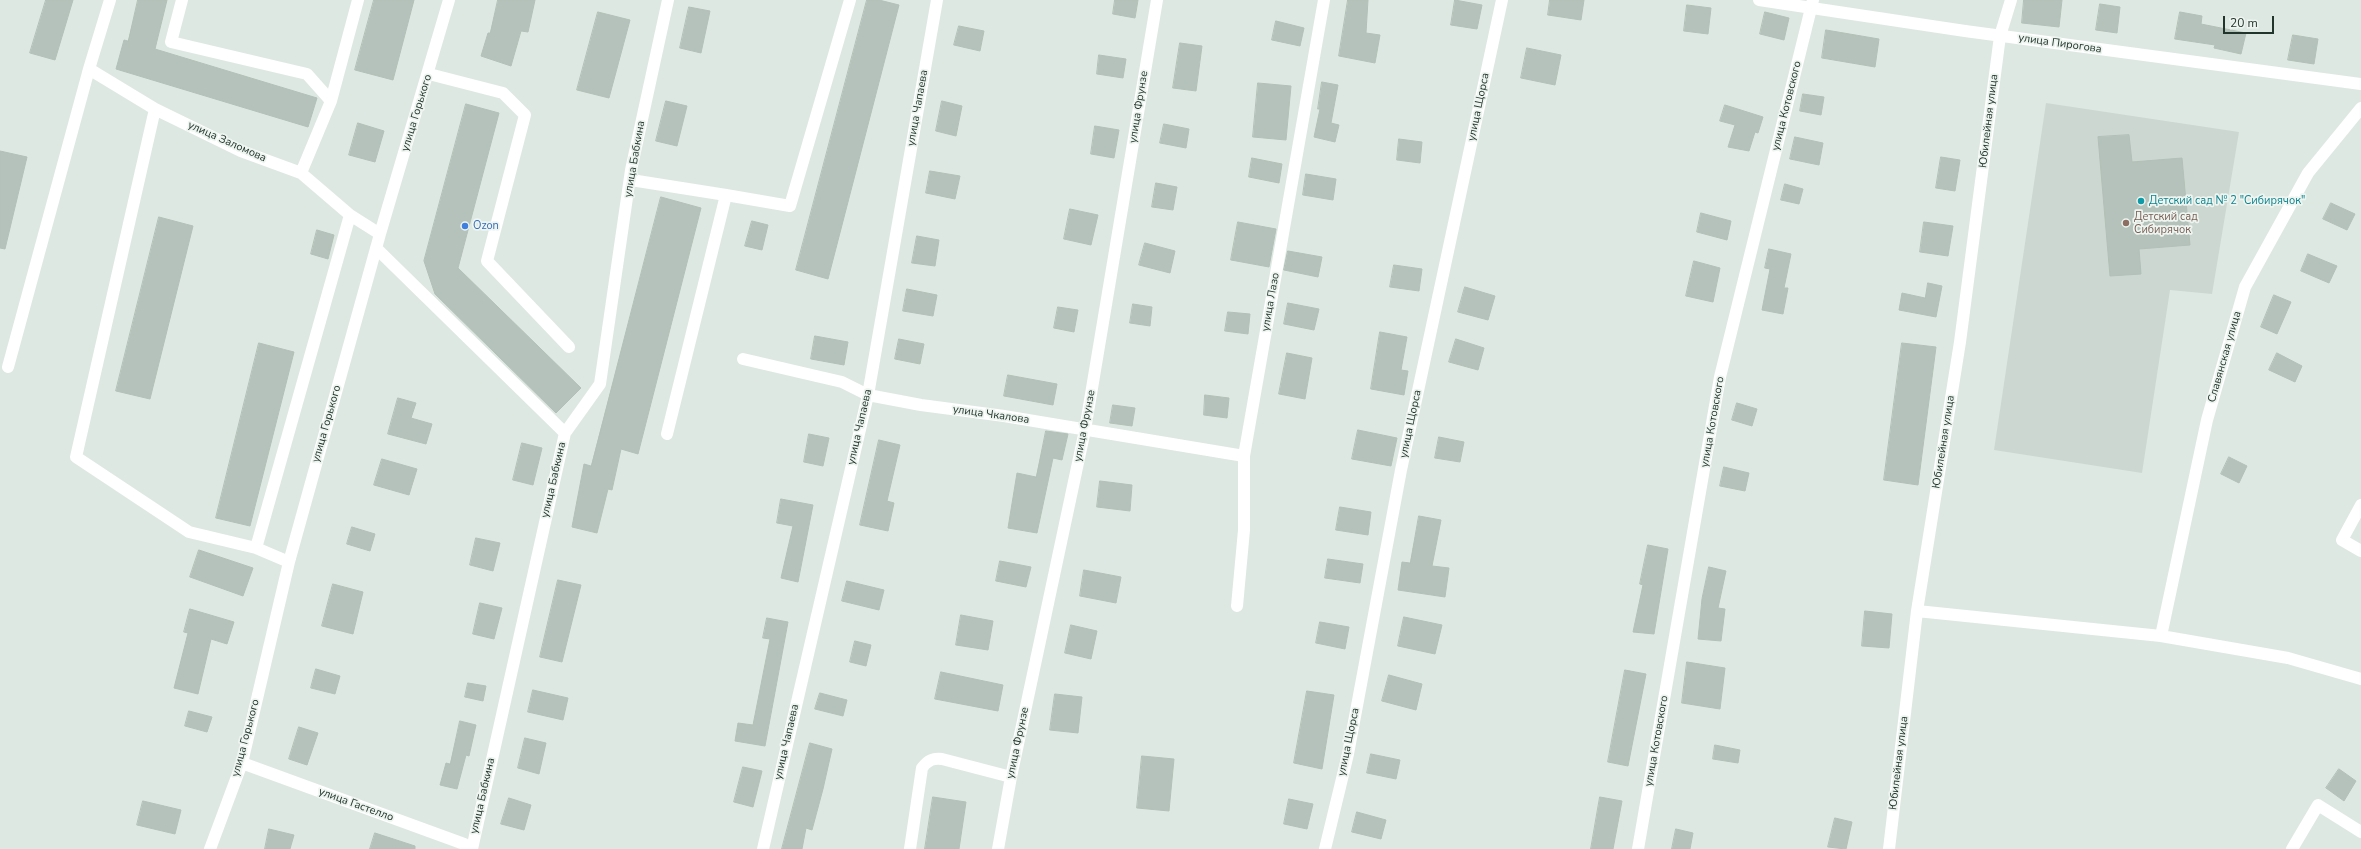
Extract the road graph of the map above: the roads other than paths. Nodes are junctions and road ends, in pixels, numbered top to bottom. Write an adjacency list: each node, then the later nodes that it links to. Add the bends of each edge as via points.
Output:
1 (110, 0): 15 (street)
2 (182, 0): 18 (street, via 171,42 307,74)
3 (358, 0): 18 (street)
4 (449, 0): 16 (street, улица Горького)
5 (668, 0): 22 (street, улица Бабкина, via 631,170)
6 (850, 0): 23 (street, via 790,206)
7 (937, 0): 30 (street, улица Чапаева)
8 (1157, 0): 31 (street, улица Фрунзе)
9 (1324, 0): 34 (street, улица Лазо)
10 (1502, 0): 52 (street, улица Щорса, via 1401,470 1348,754)
11 (1758, 0): 13 (street, улица Пирогова)
12 (2011, 0): 14 (street, Юбилейная улица)
13 (1812, 4): 14 (street, улица Пирогова); 53 (street, улица Котовского, via 1720,377)
14 (2000, 36): 17 (street, улица Пирогова); 40 (street, Юбилейная улица, via 1960,342)
15 (89, 69): 19 (street, улица Заломова); 29 (street)
16 (429, 74): 25 (street, улица Горького); 27 (street, via 503,93 525,115 487,261)
17 (2361, 84)
18 (331, 101): 21 (street)
19 (155, 108): 21 (street, улица Заломова, via 241,151); 36 (street, via 76,457 189,532)
20 (2361, 108): 41 (street, Славянская улица, via 2308,173 2245,287 2207,420)
21 (301, 173): 24 (street, улица Заломова)
22 (631, 180): 23 (street); 32 (street, улица Бабкина, via 600,384)
23 (726, 195): 33 (street)
24 (350, 215): 25 (street, улица Заломова); 36 (street)
25 (380, 234): 26 (street, улица Горького)
26 (376, 248): 32 (street); 38 (street, улица Горького)
27 (569, 347)
28 (743, 359): 30 (street, улица Чкалова, via 842,382)
29 (8, 367)
30 (868, 395): 31 (street, улица Чкалова); 49 (street, улица Чапаева)
31 (1085, 430): 34 (street, улица Чкалова); 44 (street, улица Фрунзе)
32 (565, 433): 48 (street, улица Бабкина)
33 (667, 434)
34 (1244, 456): 39 (street, улица Лазо, via 1244,530)
35 (2361, 505): 37 (street, via 2342,540)
36 (256, 548): 38 (street)
37 (2361, 551)
38 (289, 562): 43 (street, улица Горького)
39 (1237, 606)
40 (1917, 611): 41 (street); 54 (street, Юбилейная улица)
41 (2161, 636): 42 (street, via 2288,658)
42 (2361, 679)
43 (242, 763): 46 (street, улица Горького); 47 (street, улица Гастелло, via 464,844)
44 (1010, 777): 50 (street, via 942,759 934,758 926,762 922,768); 51 (street, улица Фрунзе)
45 (2361, 832): 55 (street, via 2318,805)
46 (210, 849)
47 (468, 849)
48 (472, 849)
49 (763, 849)
50 (910, 849)
51 (998, 849)
52 (1325, 849)
53 (1638, 849)
54 (1889, 849)
55 (2292, 849)

